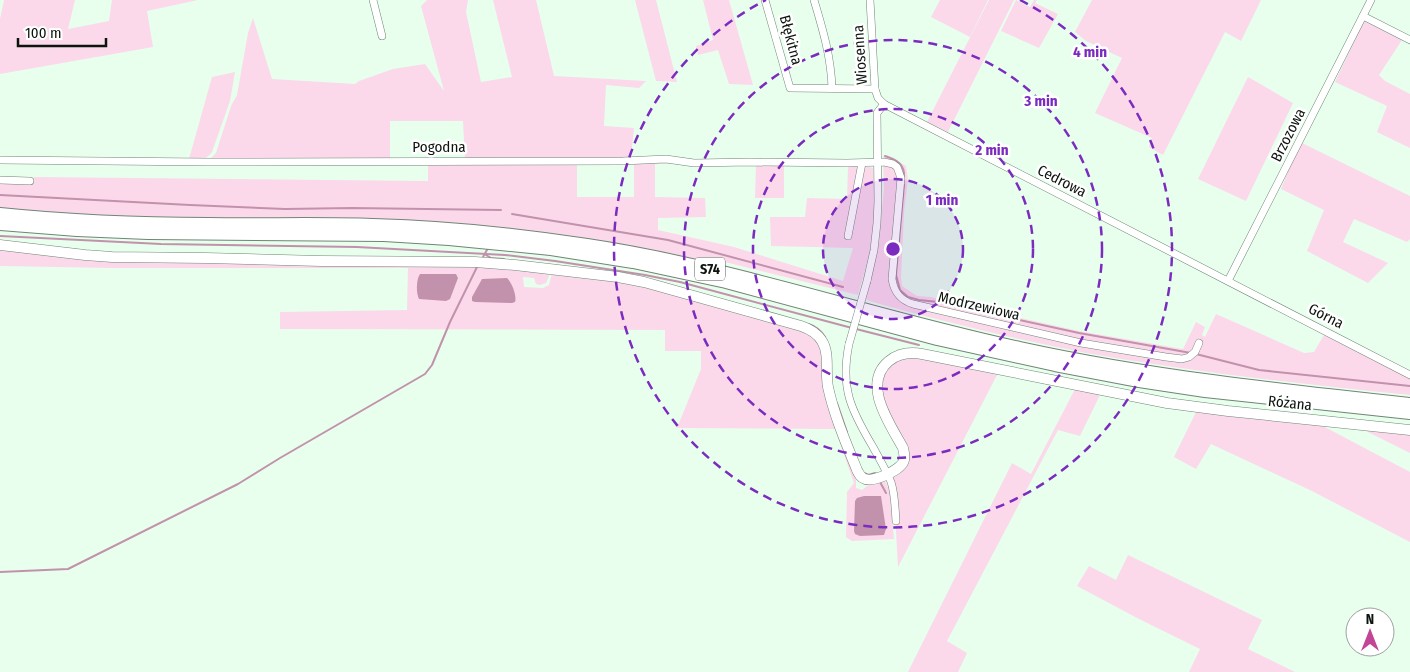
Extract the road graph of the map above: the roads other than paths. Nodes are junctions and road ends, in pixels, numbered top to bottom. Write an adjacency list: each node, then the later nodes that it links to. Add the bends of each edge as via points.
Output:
1 (372, 0): 7 (street)
2 (766, 0): 9 (street, Błękitna, via 790,88)
3 (814, 0): 9 (street, via 829,51)
4 (870, 0): 10 (street, Wiosenna)
5 (1371, 0): 6 (street, Brzozowa)
6 (1363, 16): 8 (street); 21 (street, Brzozowa)
7 (382, 36)
8 (1410, 40)
9 (832, 88): 10 (street)
10 (876, 89): 11 (street, Wiosenna)
11 (884, 104): 14 (street, via 877,113); 21 (street, Cedrowa)
12 (0, 160): 13 (street, Pogodna)
13 (862, 163): 14 (street, Pogodna); 19 (street)
14 (878, 163): 22 (street, Modrzewiowa, via 893,164 900,178 892,278 896,294 904,301 1081,343 1182,359 1189,357); 27 (street, bridge, via 878,223 874,250 845,370 849,400 857,420)
15 (0, 180): 16 (street)
16 (30, 181)
17 (0, 214): 24 (highway, S74, via 147,223 417,227 560,241 728,272 938,329 1073,359 1216,382)
18 (0, 224): 25 (highway, S74, via 148,233 384,235 544,248 707,278 937,339 1055,366 1205,391)
19 (848, 236)
20 (0, 245): 27 (street, via 104,257 475,262 644,282 814,332 825,347 831,398 856,470 866,480)
21 (1228, 281): 23 (street, Górna)
22 (1199, 344)
23 (1410, 375)
24 (1410, 404)
25 (1410, 413)
26 (1410, 430): 27 (street, Różana, via 1167,403 908,353 885,364 877,383 881,404 905,456 901,467)
27 (887, 474): 28 (street, via 894,494)
28 (896, 520)

